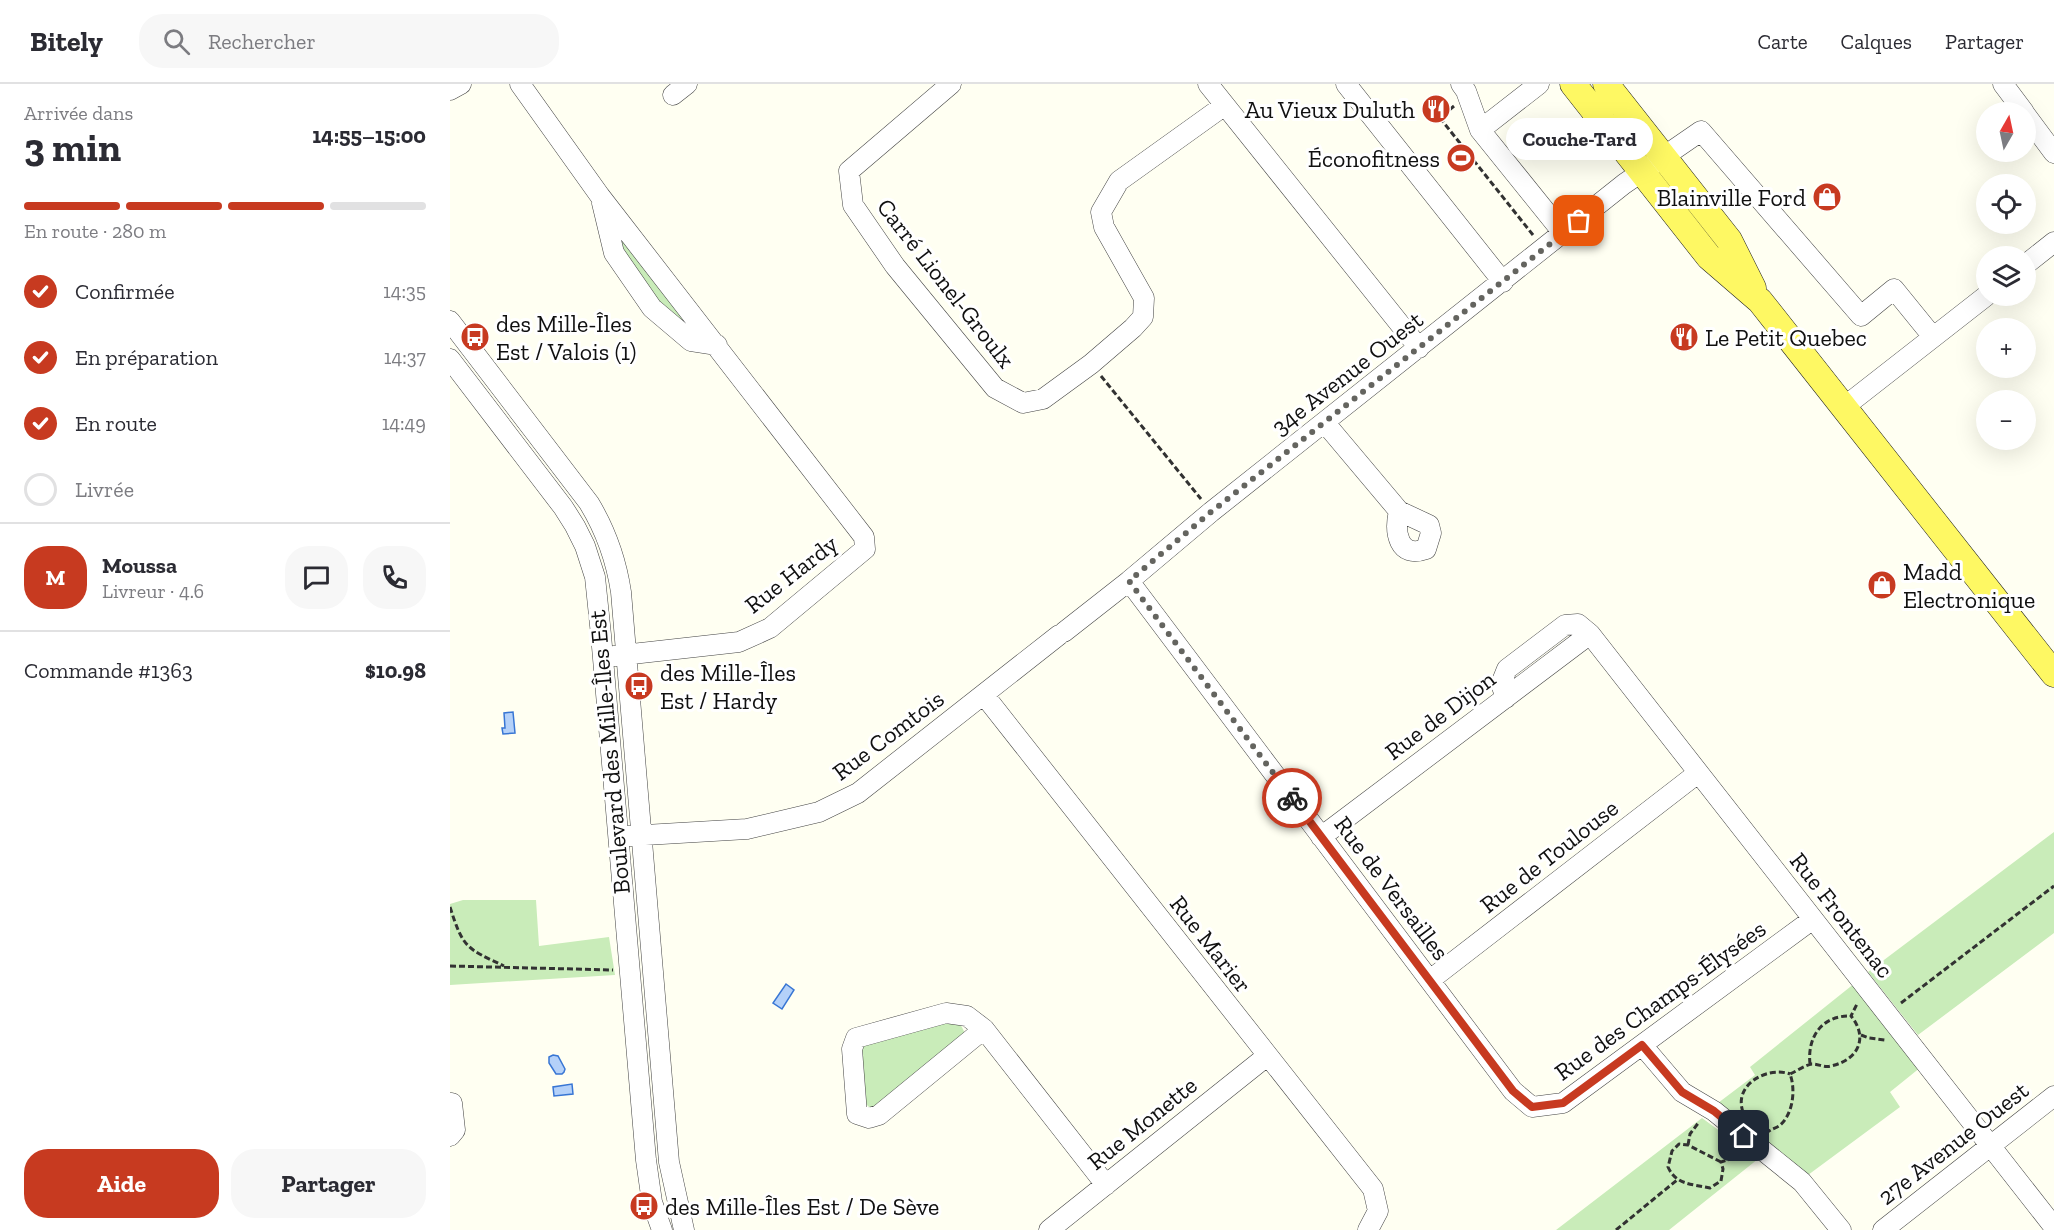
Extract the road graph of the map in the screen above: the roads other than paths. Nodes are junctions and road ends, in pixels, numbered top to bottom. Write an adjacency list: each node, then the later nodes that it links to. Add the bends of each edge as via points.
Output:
1 (461, 84): 10 (street)
2 (520, 84): 19 (street, Rue Hardy)
3 (951, 84): 13 (street, Carré Lionel-Groulx, via 849,171 853,204 895,266 995,388 1023,403 1043,399 1143,317 1144,298 1104,226 1101,212 1119,182)
4 (1208, 84): 13 (street)
5 (1346, 84): 23 (street)
6 (1539, 84): 15 (street)
7 (1573, 84): 18 (main road)
8 (1606, 84): 17 (main road)
9 (2003, 84): 12 (street)
10 (450, 90)
11 (1457, 91): 15 (street, via 1466,91)
12 (2016, 102)
13 (1225, 105): 29 (street)
14 (2036, 129): 16 (street)
15 (1480, 130): 20 (street)
16 (2054, 153)
17 (1664, 156): 18 (street, 34e Avenue Ouest); 24 (main road, via 1729,240); 27 (street, 34e Avenue Ouest, via 1701,130 1861,316 1894,289)
18 (1641, 172): 20 (street, 34e Avenue Ouest); 24 (main road, via 1709,256)
19 (600, 196): 28 (street, Rue Hardy); 28 (street, Rue Hardy, via 614,253 652,308 691,341)
20 (1563, 233): 23 (street, 34e Avenue Ouest)
21 (2054, 242): 22 (street)
22 (2036, 256)
23 (1503, 282): 29 (street, 34e Avenue Ouest)
24 (1760, 301): 31 (main road)
25 (1976, 304): 27 (street)
26 (451, 323): 37 (street, Boulevard des Mille-Îles Est, via 601,523 619,579)
27 (1934, 337): 31 (street)
28 (717, 345): 37 (street, Rue Hardy, via 864,537 865,549 770,628 739,642)
29 (1419, 348): 32 (street, 34e Avenue Ouest)
30 (450, 358): 38 (street, Boulevard des Mille-Îles Est, via 581,536 595,577)
31 (1844, 407): 39 (main road)
32 (1325, 423): 33 (street); 34 (street, 34e Avenue Ouest)
33 (1400, 511)
34 (1129, 581): 35 (street, 34e Avenue Ouest); 44 (street, Rue de Versailles)
35 (1062, 634): 40 (street, Rue Comtois)
36 (1590, 634): 41 (street, Rue Frontenac); 44 (street, Rue de Dijon)
37 (626, 655): 38 (street, Rue Hardy); 42 (street, Boulevard des Mille-Îles Est)
38 (603, 657): 43 (street, Boulevard des Mille-Îles Est)
39 (2054, 674)
40 (984, 695): 42 (street, Rue Comtois, via 858,793 819,812 747,828); 49 (street, Rue Marier)
41 (1698, 773): 45 (street, Rue Frontenac); 46 (street, Rue de Toulouse)
42 (642, 836): 43 (street, Rue Comtois); 57 (street, Boulevard des Mille-Îles Est, via 669,1162)
43 (618, 837): 58 (street, Boulevard des Mille-Îles Est, via 646,1160 652,1202)
44 (1322, 837): 46 (street, Rue de Versailles)
45 (1813, 919): 48 (street, Rue des Champs-Élysées); 54 (street, Rue Frontenac)
46 (1430, 980): 52 (street, Rue de Versailles, via 1513,1091)
47 (984, 1029): 47 (street, via 967,1016 946,1013 856,1038 852,1049 857,1114 868,1118 879,1115); 55 (street)
48 (1642, 1045): 52 (street, Rue des Champs-Élysées, via 1563,1103); 61 (street, via 1682,1092 1714,1111 1802,1182)
49 (1267, 1056): 55 (street, Rue Monette); 60 (street, Rue Marier, via 1372,1189 1378,1211)
50 (2054, 1096): 54 (street, 27e Avenue Ouest)
51 (450, 1102): 53 (street, via 455,1130)
52 (1532, 1107)
53 (450, 1136)
54 (1991, 1146): 56 (street, Rue Frontenac); 62 (street, 27e Avenue Ouest)
55 (1106, 1185): 59 (street, Rue Monette)
56 (2054, 1227)
57 (682, 1229)
58 (662, 1230)
59 (1049, 1230)
60 (1368, 1230)
61 (1841, 1230)
62 (1883, 1230)

